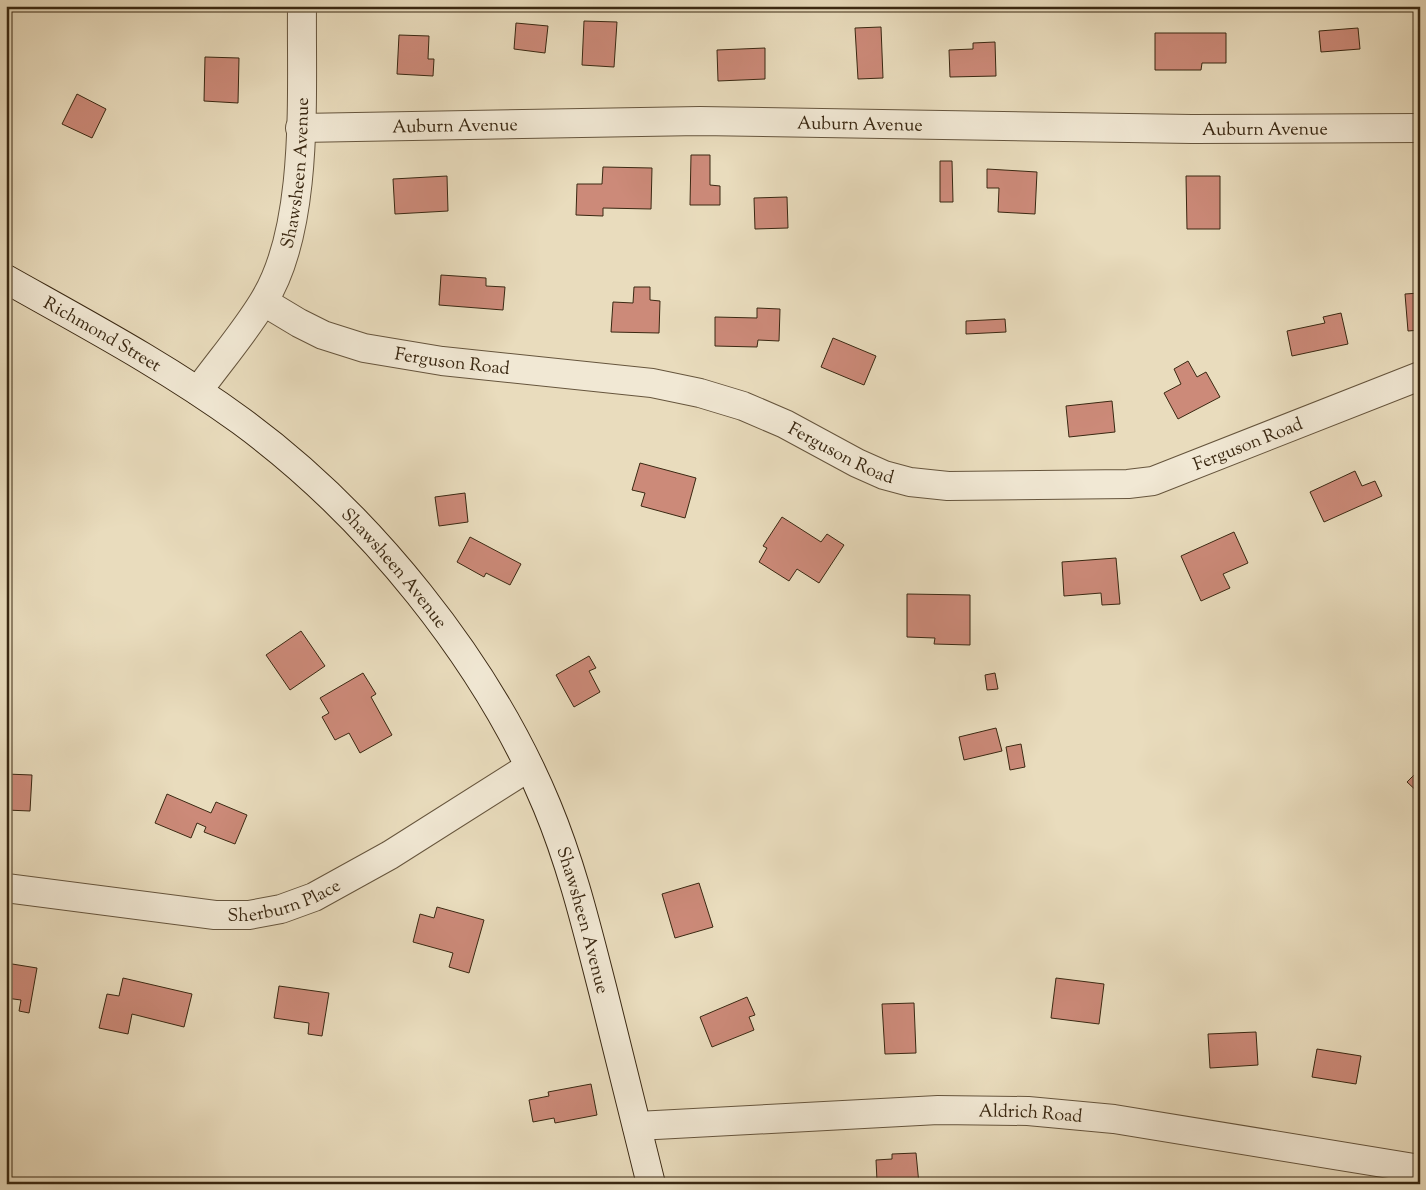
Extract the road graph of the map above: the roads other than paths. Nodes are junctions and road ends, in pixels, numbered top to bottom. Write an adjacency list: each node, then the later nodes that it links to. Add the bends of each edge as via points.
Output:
1 (302, 6): 2 (street, Shawsheen Avenue)
2 (300, 128): 3 (street, Auburn Avenue, via 700,121 1192,129); 5 (street, Shawsheen Avenue, via 288,240)
3 (1420, 128)
4 (6, 279): 7 (street, Richmond Street)
5 (264, 302): 6 (street, Ferguson Road, via 315,331 364,348 442,360 652,383 700,393 743,406 785,424 884,475 948,486 1153,481); 7 (street, Shawsheen Avenue)
6 (1420, 376)
7 (198, 391): 8 (street, Shawsheen Avenue, via 302,471 400,570 460,650)
8 (530, 767): 9 (street, Sherburn Place, via 390,855 314,897 281,909 249,915 215,915); 10 (street, Shawsheen Avenue, via 548,807 577,893)
9 (6, 888)
10 (637, 1126): 11 (street, Aldrich Road, via 938,1110 1028,1111 1114,1119); 12 (street, Shawsheen Avenue)
11 (1420, 1169)
12 (651, 1184)

